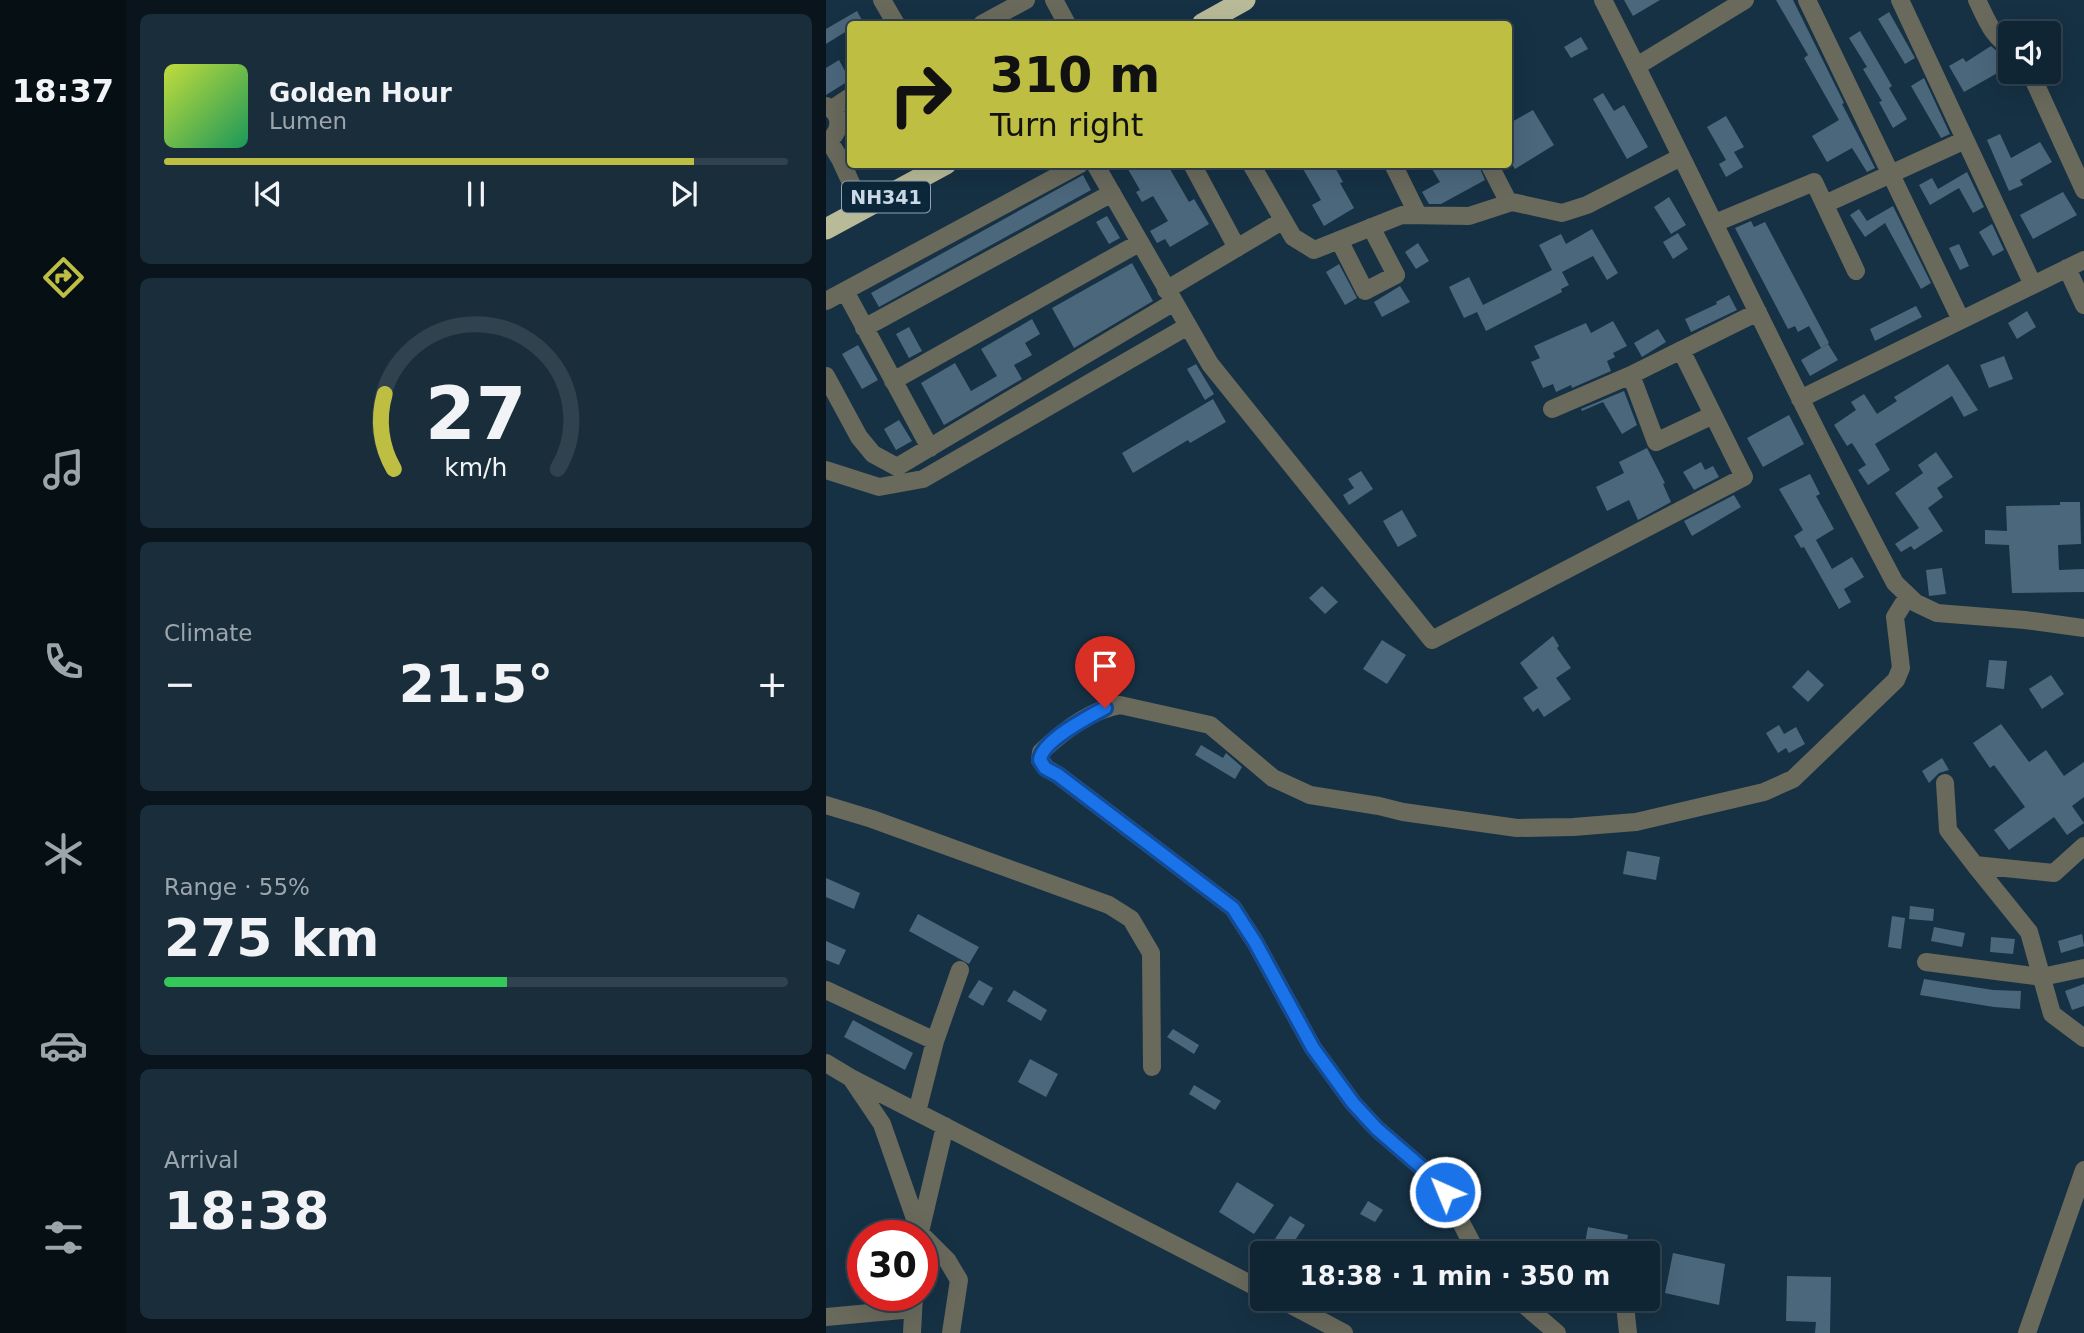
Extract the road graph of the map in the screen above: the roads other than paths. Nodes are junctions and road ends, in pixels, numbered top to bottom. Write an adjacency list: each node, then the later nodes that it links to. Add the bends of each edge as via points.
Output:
1 (883, 0): 10 (street)
2 (1026, 0): 11 (street)
3 (1054, 0): 12 (street)
4 (1245, 0): 13 (highway)
5 (1603, 0): 15 (street)
6 (1745, 0): 15 (street)
7 (1807, 0): 29 (street)
8 (1900, 0): 19 (street)
9 (1977, 0): 14 (street)
10 (894, 21)
11 (988, 21)
12 (1065, 21)
13 (1207, 21)
14 (1998, 38)
15 (1637, 66): 21 (street)
16 (2035, 84): 30 (street)
17 (847, 98): 18 (street)
18 (829, 107): 20 (street, via 839,123 837,133)
19 (1965, 140): 29 (street); 46 (street)
20 (827, 141): 34 (street)
21 (1681, 157): 32 (street, via 1562,214); 37 (street)
22 (939, 168): 34 (highway, NH341)
23 (1073, 168): 47 (street)
24 (1098, 168): 31 (street)
25 (1194, 168): 42 (street)
26 (1253, 168): 36 (street)
27 (1395, 168): 35 (street)
28 (1491, 168): 32 (street)
29 (1891, 175): 33 (street); 52 (street)
30 (2084, 190)
31 (1112, 194): 41 (street); 54 (street)
32 (1509, 203): 35 (street, via 1469,216)
33 (1825, 204): 37 (street, via 1814,182); 45 (street)
34 (863, 209): 39 (highway, NH341)
35 (1418, 215): 38 (street, via 1402,215)
36 (1282, 221): 40 (street, via 1293,237 1314,250); 42 (street)
37 (1715, 223): 51 (street)
38 (1371, 227): 40 (street); 40 (street, via 1396,275 1365,291)
39 (826, 229)
40 (1339, 240)
41 (1139, 243): 48 (street); 58 (street)
42 (1237, 248): 48 (street)
43 (2084, 260): 44 (street)
44 (2067, 268): 46 (street); 50 (street)
45 (1856, 271)
46 (2033, 285): 52 (street)
47 (845, 291): 49 (street); 54 (street)
48 (1170, 296): 53 (street); 62 (street)
49 (826, 301)
50 (2084, 305)
51 (1758, 312): 55 (street); 59 (street)
52 (1961, 320): 59 (street)
53 (1188, 326): 61 (street, via 1210,364 1432,640 1744,477); 63 (street, via 923,479 879,487)
54 (864, 327): 58 (street)
55 (1681, 350): 56 (street); 61 (street)
56 (1631, 375): 60 (street); 61 (street, via 1656,442)
57 (826, 376): 62 (street, via 873,454 897,467)
58 (893, 381): 62 (street)
59 (1800, 399): 64 (street, via 1895,583)
60 (1552, 409)
61 (1713, 415)
62 (930, 448)
63 (826, 470)
64 (1908, 596): 65 (street, via 1937,613); 85 (street, via 1895,617 1901,668 1896,680 1793,779 1764,792 1636,822 1517,828 1310,794 1273,778 1210,725 1120,705 1082,720 1041,752 1045,768 1233,908 1313,1048 1377,1129 1435,1179)
65 (2084, 628)
66 (1945, 783): 69 (street, via 1948,830)
67 (826, 805): 78 (street, via 1109,905 1131,919 1152,953)
68 (2084, 846): 69 (street, via 2054,873)
69 (1975, 866): 73 (street, via 2029,932)
70 (1926, 962): 73 (street)
71 (2084, 968): 73 (street)
72 (960, 970): 76 (street)
73 (2042, 977): 75 (street, via 2052,1014)
74 (826, 990): 76 (street)
75 (2084, 1038)
76 (935, 1041): 80 (street)
77 (826, 1063): 79 (street)
78 (1152, 1068)
79 (851, 1078): 80 (street); 83 (street, via 882,1124)
80 (917, 1112): 81 (street)
81 (945, 1126): 84 (street); 87 (street)
82 (2084, 1170): 99 (street)
83 (915, 1220)
84 (923, 1220)
85 (1470, 1241)
86 (938, 1251): 95 (street, via 959,1280)
87 (1250, 1284)
88 (861, 1311): 93 (street)
89 (913, 1311): 94 (street)
90 (1303, 1311): 96 (street)
91 (1531, 1311): 97 (street)
92 (1626, 1311): 98 (street)
93 (826, 1317)
94 (912, 1333)
95 (951, 1333)
96 (1344, 1333)
97 (1557, 1333)
98 (1628, 1333)
99 (2027, 1333)

